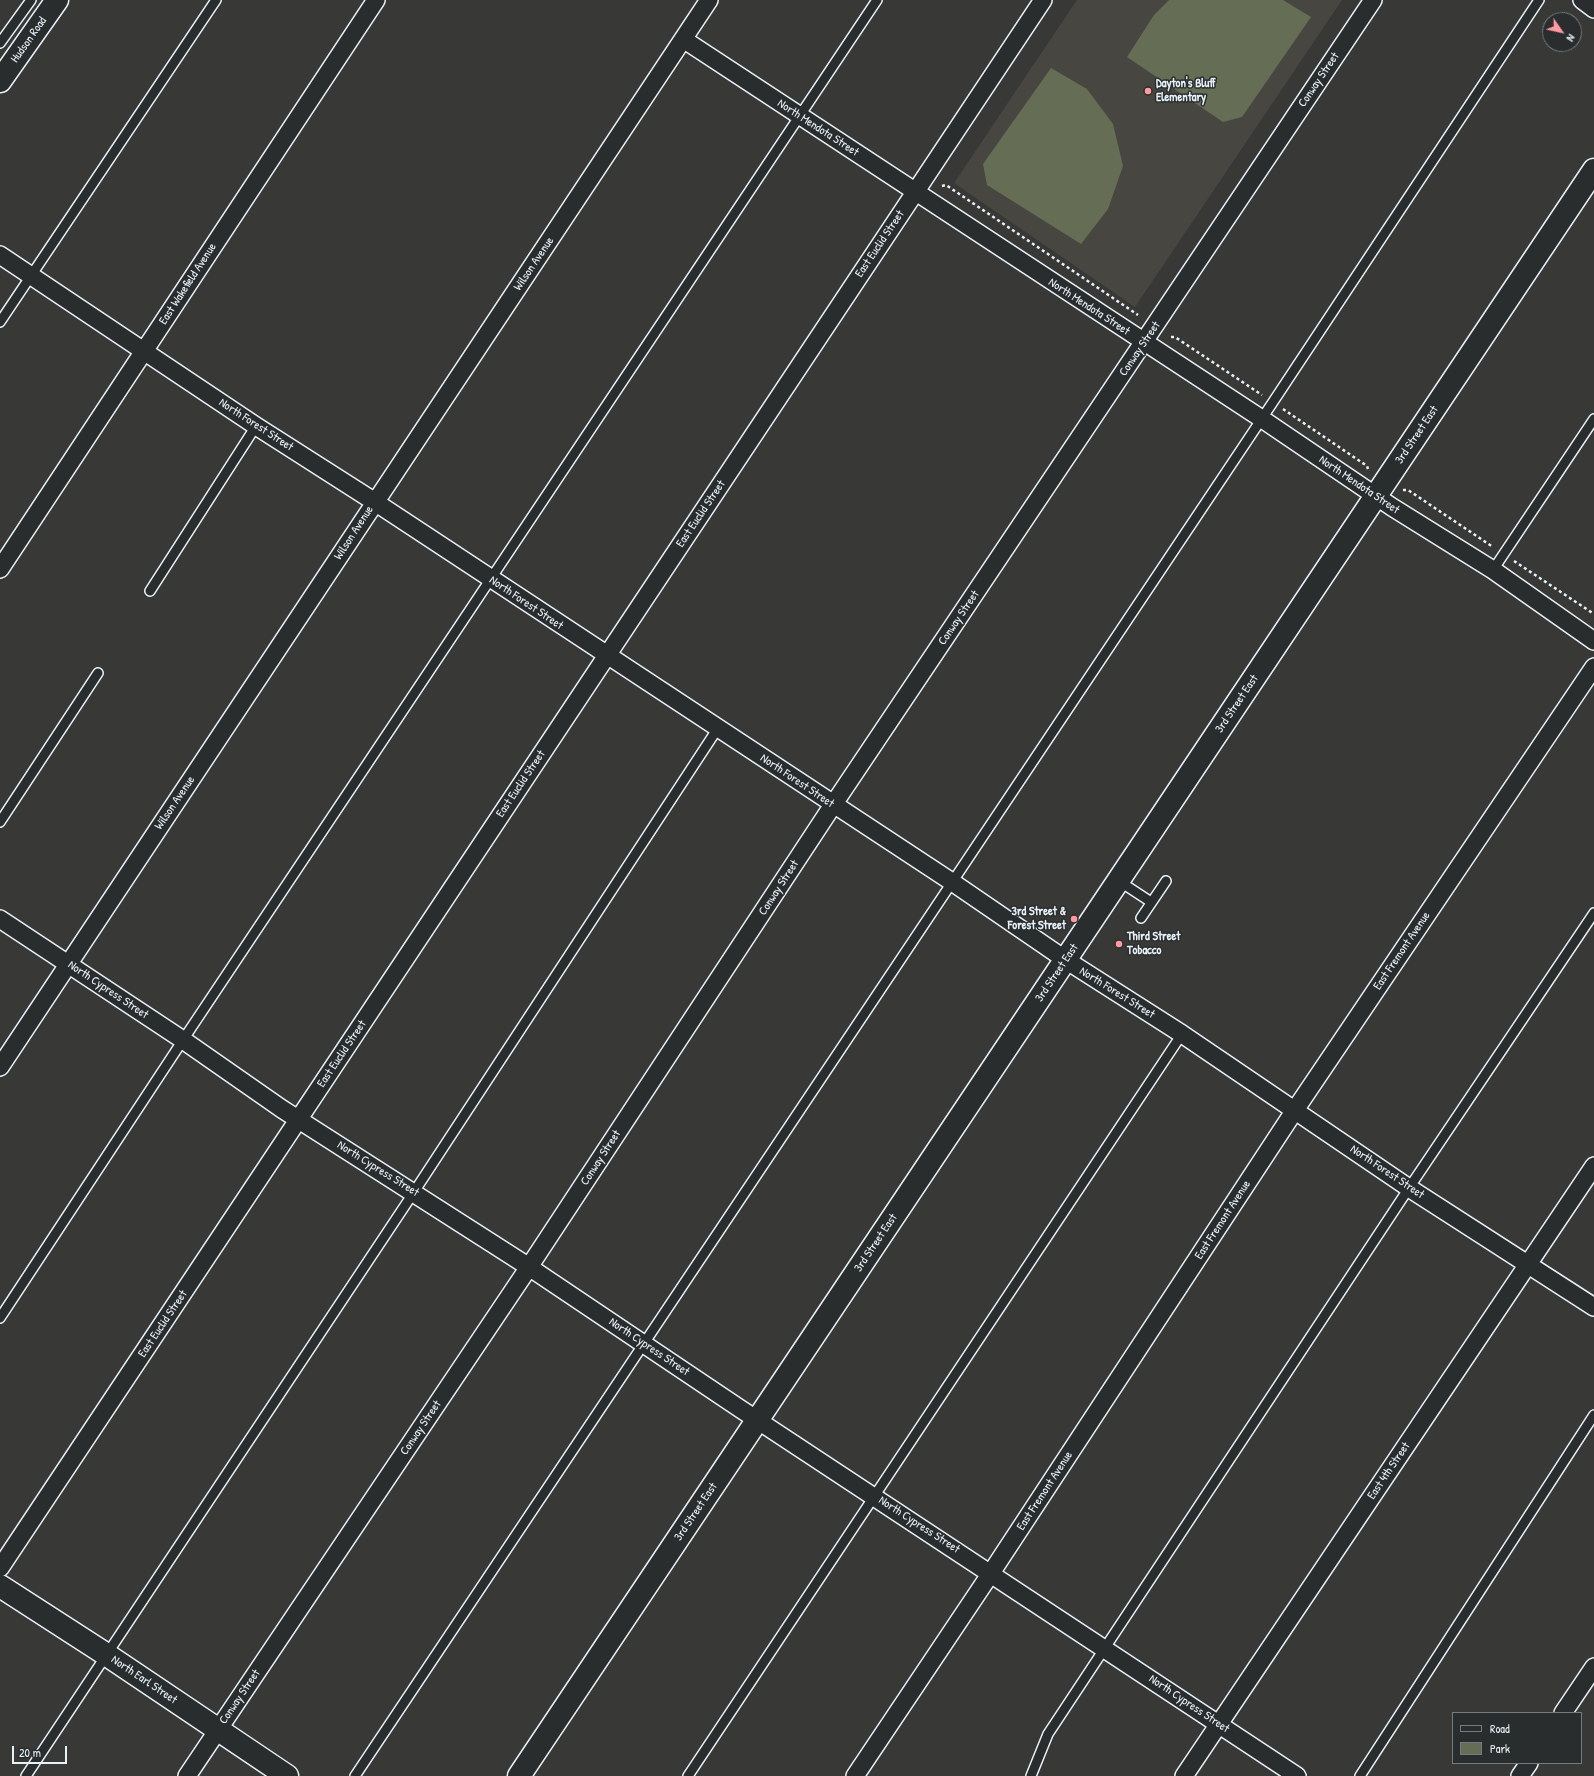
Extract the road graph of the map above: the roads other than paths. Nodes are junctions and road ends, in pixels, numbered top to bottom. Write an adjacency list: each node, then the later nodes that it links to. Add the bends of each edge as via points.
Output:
1 (31, 0): 13 (lane)
2 (58, 0): 14 (street, Hudson Road)
3 (216, 0): 19 (lane)
4 (376, 0): 22 (street, East Wakefield Avenue)
5 (709, 0): 12 (street, Wilson Avenue)
6 (877, 0): 15 (lane)
7 (1043, 0): 17 (street, East Euclid Street)
8 (1372, 0): 21 (street, Conway Street)
9 (1540, 0): 23 (lane)
10 (1582, 0): 11 (street)
11 (1594, 8)
12 (683, 39): 15 (street, North Mendota Street); 27 (street, Wilson Avenue)
13 (0, 43)
14 (0, 81)
15 (799, 116): 17 (street, North Mendota Street); 30 (lane)
16 (1594, 170): 26 (street, 3rd Street East)
17 (915, 192): 21 (street, North Mendota Street); 33 (street, East Euclid Street)
18 (0, 255): 19 (street, North Forest Street)
19 (31, 276): 20 (lane); 22 (street, North Forest Street)
20 (0, 322)
21 (1144, 343): 23 (street, North Mendota Street); 37 (street, Conway Street)
22 (144, 351): 25 (street, North Forest Street); 28 (street, East Wakefield Avenue)
23 (1262, 419): 26 (street, North Mendota Street); 41 (lane)
24 (1594, 419): 29 (lane)
25 (256, 426): 27 (street, North Forest Street); 31 (lane)
26 (1376, 497): 29 (street, North Mendota Street); 39 (street, 3rd Street East)
27 (375, 502): 30 (street, North Forest Street); 47 (street, Wilson Avenue)
28 (0, 569)
29 (1493, 570): 32 (street, North Mendota Street)
30 (491, 579): 33 (street, North Forest Street); 49 (lane)
31 (150, 590)
32 (1594, 641)
33 (606, 656): 36 (street, North Forest Street); 52 (street, East Euclid Street)
34 (1594, 667): 51 (street, East Fremont Avenue)
35 (98, 673): 38 (lane)
36 (718, 728): 37 (street, North Forest Street); 55 (lane)
37 (834, 805): 41 (street, North Forest Street); 57 (street, Conway Street)
38 (0, 822)
39 (1119, 881): 42 (lane); 46 (street, 3rd Street East)
40 (1166, 881): 42 (lane)
41 (952, 882): 46 (street, North Forest Street); 60 (lane)
42 (1152, 902): 44 (lane)
43 (1594, 913): 54 (lane)
44 (1141, 918)
45 (0, 919): 47 (street, North Cypress Street)
46 (1066, 960): 48 (street, North Forest Street); 62 (street, 3rd Street East)
47 (69, 964): 49 (street, North Cypress Street); 50 (street, Wilson Avenue)
48 (1182, 1034): 51 (street, North Forest Street); 63 (lane)
49 (183, 1040): 52 (street, North Cypress Street); 59 (lane)
50 (0, 1067)
51 (1295, 1110): 54 (street, North Forest Street); 65 (street, East Fremont Avenue)
52 (298, 1119): 55 (street, North Cypress Street); 64 (street, East Euclid Street)
53 (1594, 1166): 56 (street, East 4th Street)
54 (1409, 1188): 56 (street, North Forest Street); 67 (lane)
55 (414, 1192): 57 (street, North Cypress Street); 68 (lane)
56 (1528, 1265): 58 (street, North Forest Street); 72 (street, East 4th Street)
57 (529, 1267): 60 (street, North Cypress Street); 73 (street, Conway Street)
58 (1594, 1307)
59 (0, 1318)
60 (644, 1344): 62 (street, North Cypress Street); 78 (lane)
61 (1594, 1415): 85 (lane)
62 (758, 1420): 63 (street, North Cypress Street); 79 (street, 3rd Street East)
63 (874, 1496): 65 (street, North Cypress Street); 80 (lane)
64 (0, 1568)
65 (991, 1573): 67 (street, North Cypress Street); 81 (street, East Fremont Avenue)
66 (0, 1586): 68 (street, North Earl Street)
67 (1105, 1648): 72 (street, North Cypress Street); 82 (lane, via 1048,1734)
68 (107, 1655): 73 (street, North Earl Street); 75 (lane)
69 (1594, 1666): 70 (street)
70 (1589, 1686): 71 (street)
71 (1564, 1712)
72 (1219, 1724): 83 (street, East 4th Street); 84 (street, North Cypress Street)
73 (218, 1730): 76 (street, Conway Street); 77 (street, North Earl Street)
74 (1528, 1764): 86 (street)
75 (26, 1776)
76 (186, 1776)
77 (288, 1776)
78 (355, 1776)
79 (519, 1776)
80 (688, 1776)
81 (854, 1776)
82 (1031, 1776)
83 (1184, 1776)
84 (1297, 1776)
85 (1360, 1776)
86 (1520, 1776)

